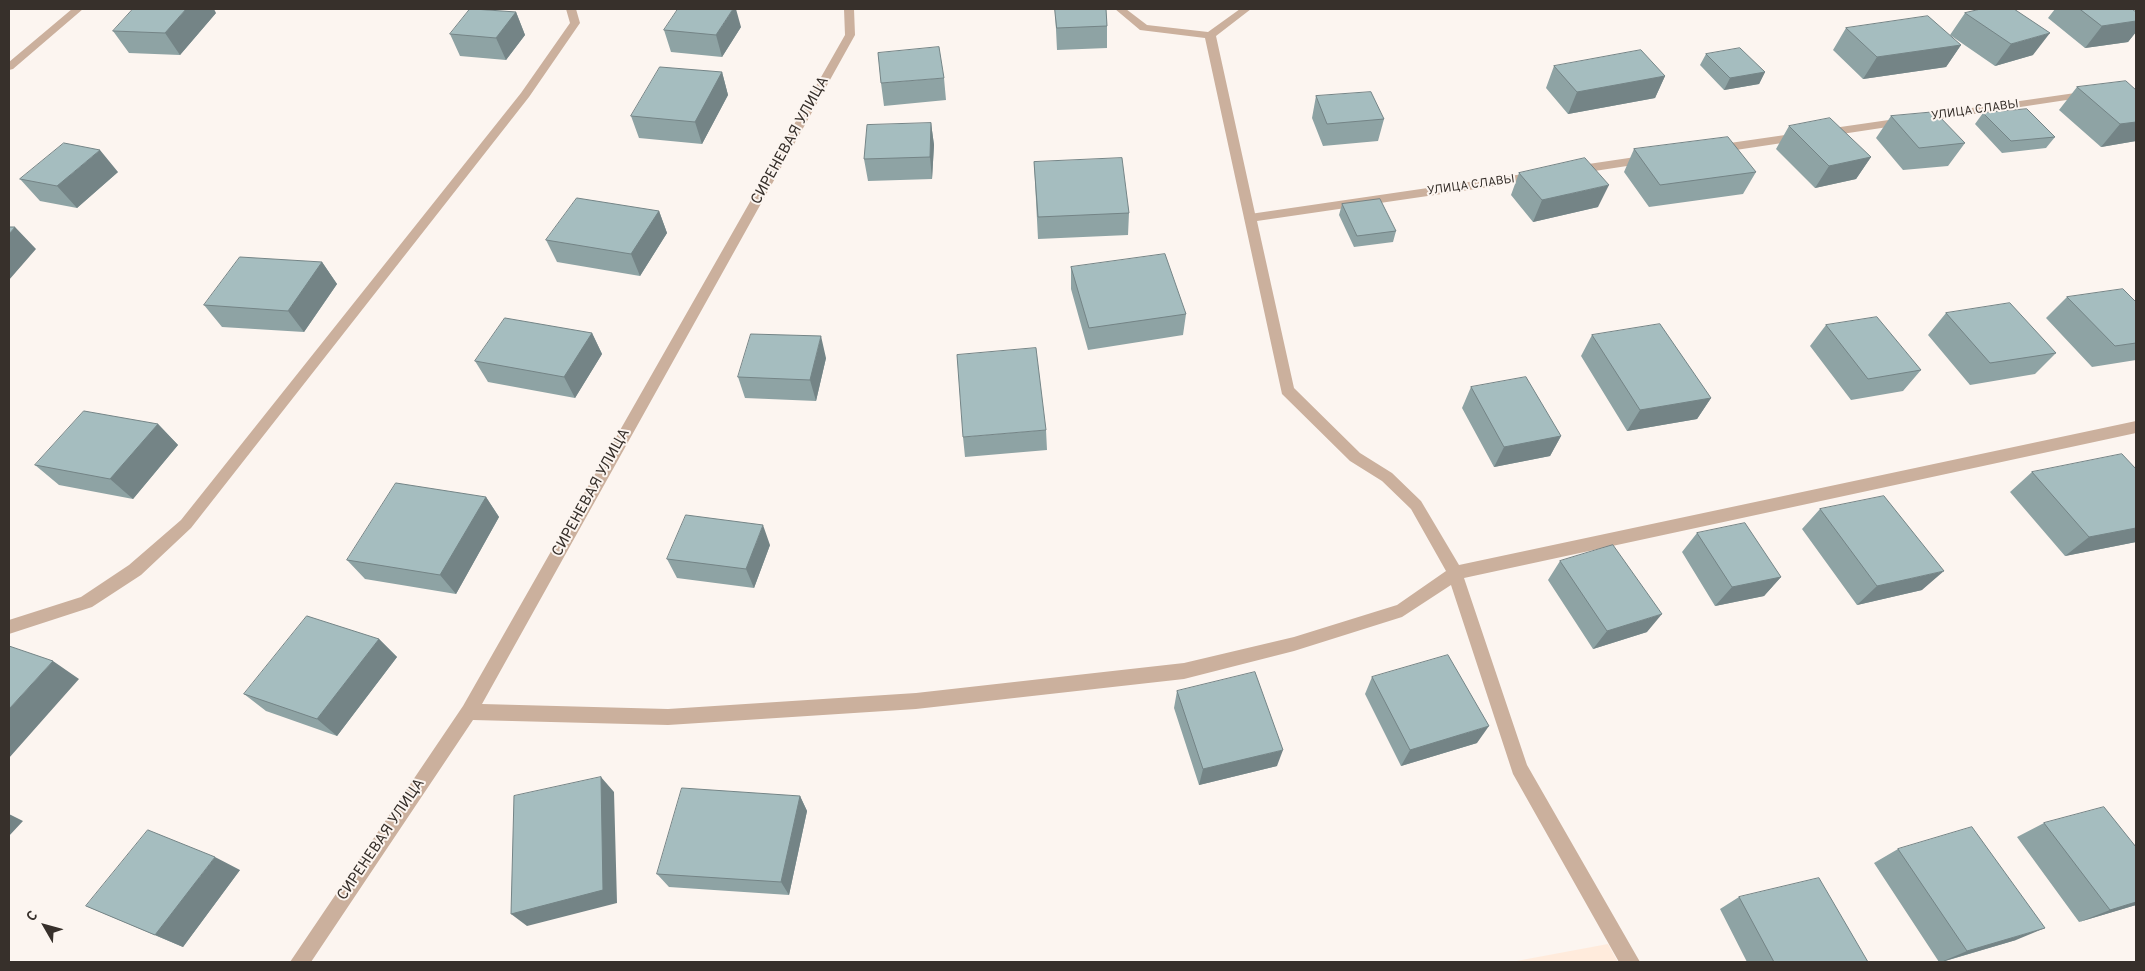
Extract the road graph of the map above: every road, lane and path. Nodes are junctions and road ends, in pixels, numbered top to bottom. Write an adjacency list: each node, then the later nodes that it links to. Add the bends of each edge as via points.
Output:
1 (78, 9): 7 (street)
2 (571, 9): 16 (street, via 575,23 525,94 186,524 135,570 86,602)
3 (849, 9): 17 (street, СИРЕНЕВАЯ УЛИЦА, via 850,35)
4 (1120, 9): 6 (street, via 1144,28)
5 (1246, 9): 6 (street)
6 (1210, 35): 13 (street)
7 (9, 66)
8 (2097, 92): 9 (street, УЛИЦА СЛАВЫ)
9 (1703, 151)
10 (1664, 157): 11 (street)
11 (1565, 172)
12 (1546, 174): 13 (street, УЛИЦА СЛАВЫ)
13 (1250, 218): 15 (street, via 1287,390 1355,457 1387,477 1416,505)
14 (2136, 427): 15 (street)
15 (1455, 573): 17 (street, via 1402,610 1294,644 1184,671 916,701 668,717); 19 (street, via 1519,768)
16 (9, 627)
17 (469, 712): 18 (street, СИРЕНЕВАЯ УЛИЦА)
18 (300, 962)
19 (1630, 962)

